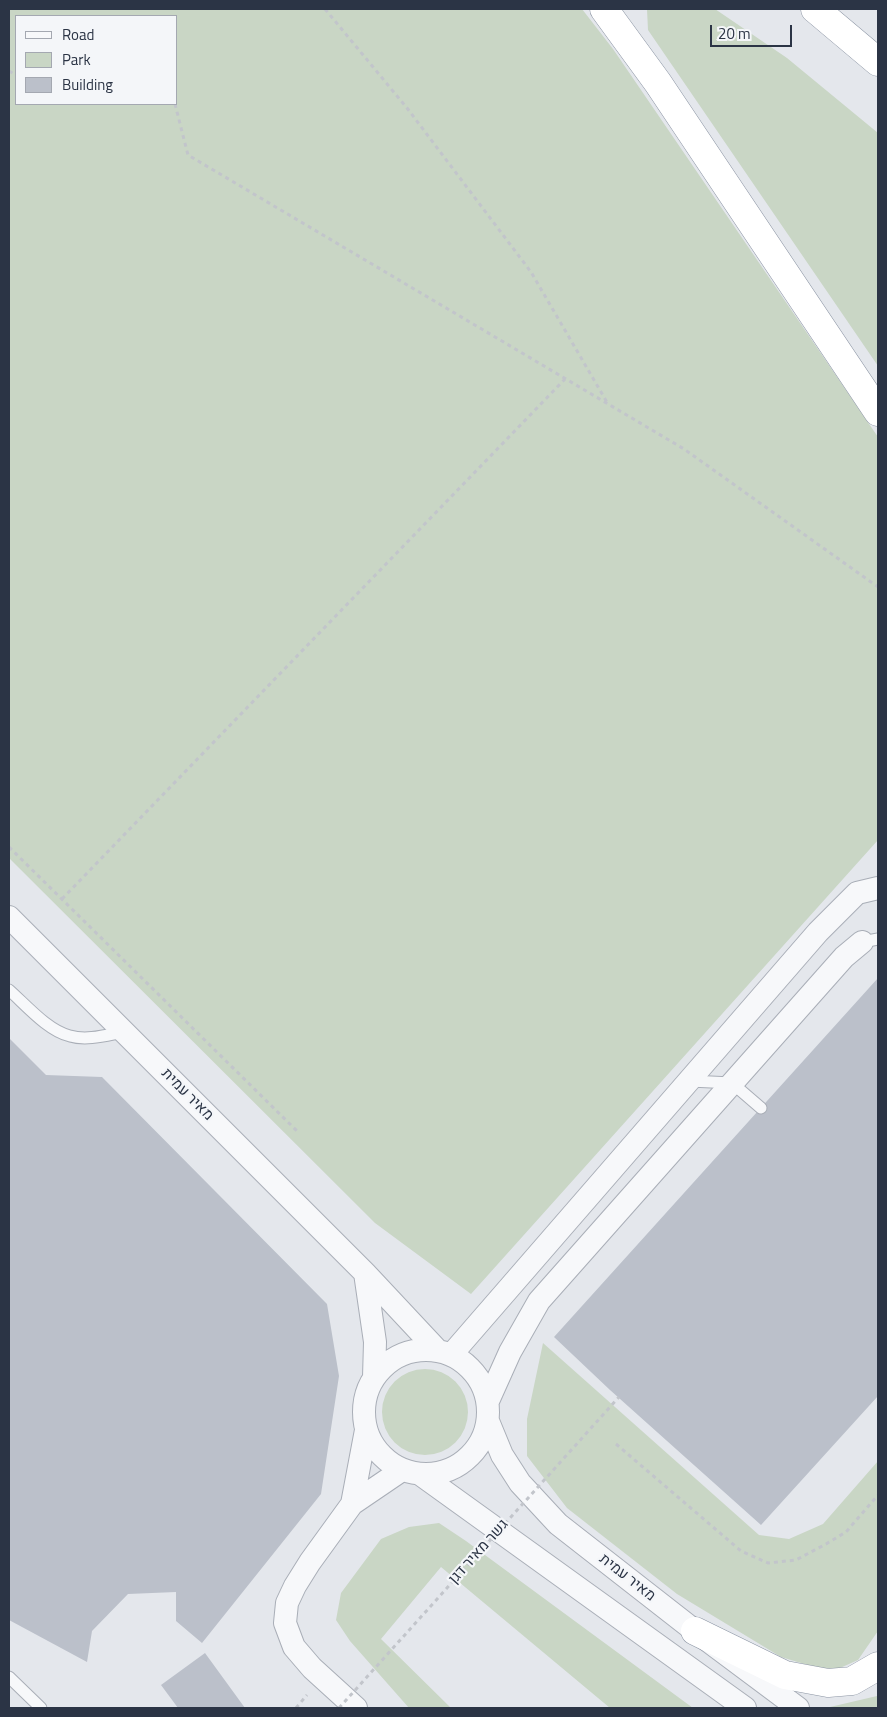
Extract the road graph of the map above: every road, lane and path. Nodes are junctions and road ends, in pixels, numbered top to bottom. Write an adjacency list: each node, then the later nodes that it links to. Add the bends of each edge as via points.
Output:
1 (325, 9): 7 (path, via 407,108 531,272)
2 (604, 9): 8 (highway, via 658,83)
3 (815, 9): 4 (highway)
4 (878, 62)
5 (175, 105): 6 (path, via 188,155)
6 (565, 378): 7 (path); 12 (path)
7 (608, 404): 9 (path, via 684,449)
8 (878, 412)
9 (878, 587)
10 (9, 847): 12 (path)
11 (878, 888): 17 (street, via 856,893 818,932)
12 (62, 899): 20 (path)
13 (9, 917): 16 (street, מאיר עמית)
14 (870, 940): 18 (street, via 844,957)
15 (9, 990): 16 (lane, via 47,1024 71,1037 92,1038)
16 (124, 1032): 21 (street, מאיר עמית)
17 (689, 1081): 18 (lane); 22 (street)
18 (732, 1083): 19 (lane); 25 (street, via 539,1301 510,1352)
19 (761, 1108)
20 (298, 1132)
21 (365, 1273): 22 (street, מאיר עמית); 23 (street, via 375,1342)
22 (445, 1353): 23 (street, via 432,1349 399,1355); 25 (street, via 471,1368 482,1383)
23 (374, 1377): 26 (street, via 363,1411)
24 (619, 1397): 35 (path, גשר מאיר דגן, bridge)
25 (488, 1411): 28 (street, via 482,1439 472,1455 439,1473); 31 (street, מאיר עמית, via 502,1455 520,1483 558,1524)
26 (366, 1430): 28 (street, via 385,1460); 30 (street)
27 (616, 1444): 29 (path, via 741,1551 768,1563 796,1560 846,1532)
28 (411, 1472): 30 (street); 37 (street)
29 (878, 1495)
30 (352, 1504): 36 (street, via 295,1586 287,1604 285,1623 294,1647)
31 (695, 1631): 32 (highway, via 784,1675 828,1682 852,1681); 38 (street, מאיר עמית)
32 (878, 1666)
33 (9, 1677): 34 (lane)
34 (41, 1708)
35 (339, 1708)
36 (356, 1708)
37 (745, 1708)
38 (798, 1708)

